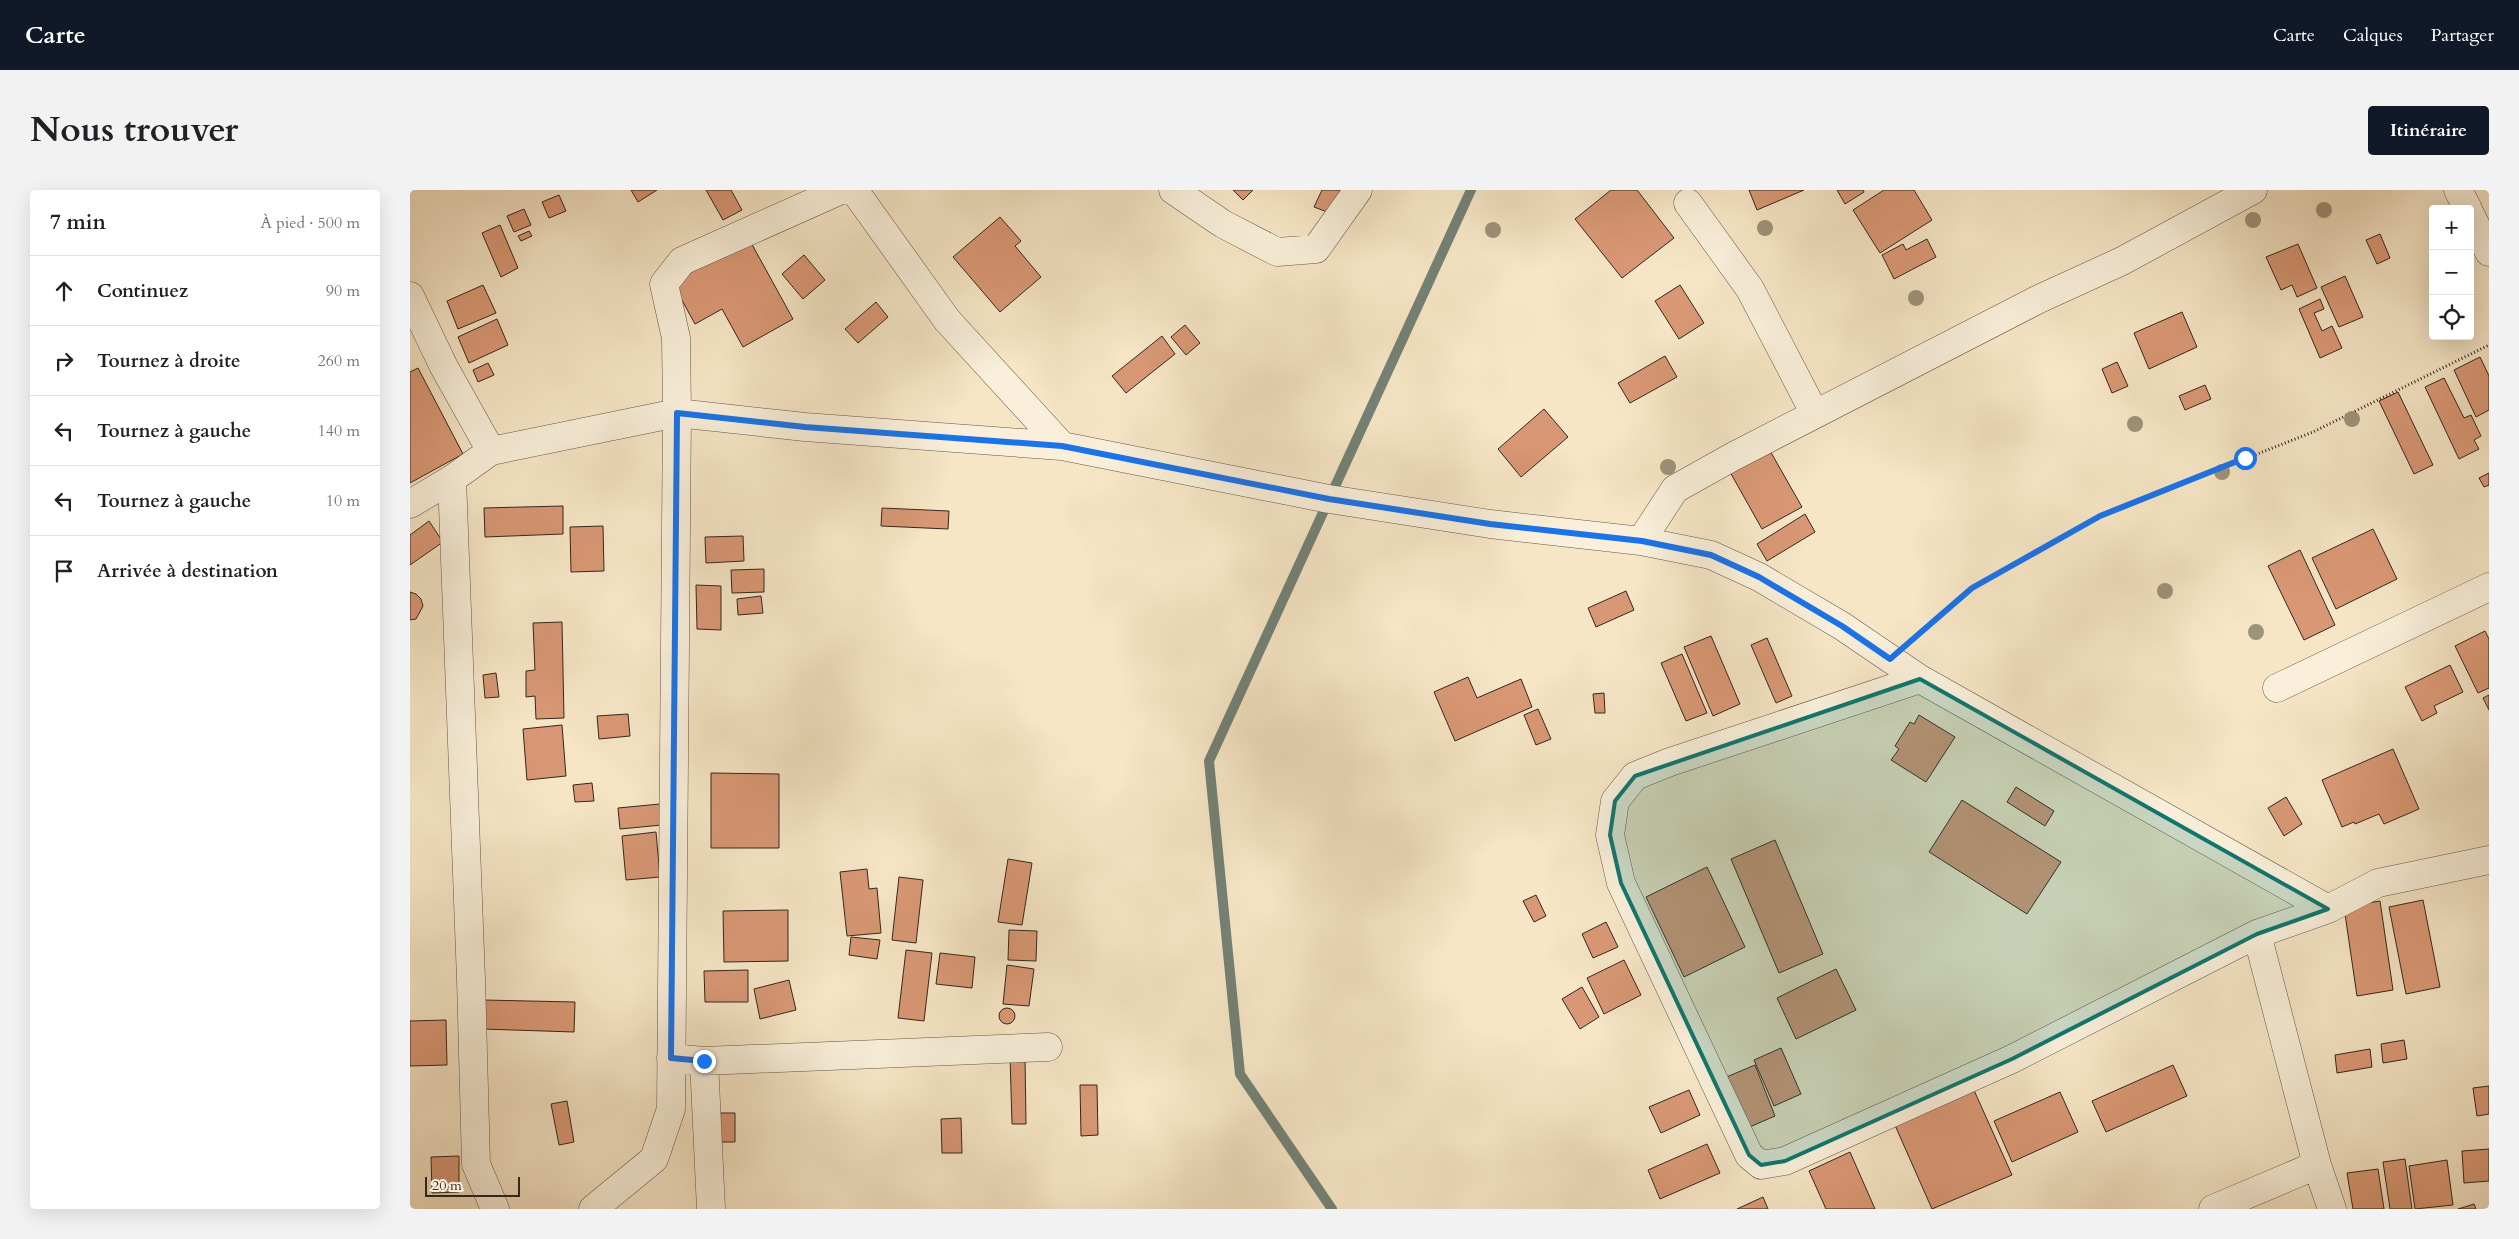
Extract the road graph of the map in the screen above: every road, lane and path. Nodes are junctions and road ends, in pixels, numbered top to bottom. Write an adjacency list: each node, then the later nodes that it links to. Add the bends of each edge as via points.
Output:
1 (841, 190): 13 (street, via 682,261 664,284 676,338)
2 (854, 190): 15 (street, via 947,320)
3 (1174, 190): 4 (street, via 1223,224 1277,252 1316,249)
4 (1358, 190)
5 (2253, 190): 14 (street, via 2122,261 2039,299)
6 (2458, 190): 8 (street)
7 (1688, 203): 14 (street, via 1750,289)
8 (2466, 205)
9 (2474, 222): 10 (street)
10 (2489, 252)
11 (410, 296): 16 (street)
12 (2489, 345): 21 (path, via 2313,432 2100,516 1972,588)
13 (677, 413): 15 (street, via 805,427); 16 (street); 28 (street)
14 (1815, 414): 19 (street, via 1675,489)
15 (1062, 446): 19 (street, via 1329,499 1490,524)
16 (491, 451): 17 (street)
17 (452, 479): 18 (street); 31 (street, via 476,1164)
18 (410, 504)
19 (1642, 541): 21 (street, via 1711,555 1759,577 1842,626)
20 (2489, 587): 23 (street)
21 (1890, 659): 22 (street)
22 (1920, 679): 25 (street); 26 (street, via 1635,776 1615,801 1610,835 1622,884 1750,1155 1761,1165 1785,1161 2012,1059)
23 (2277, 688)
24 (2489, 860): 25 (street, via 2378,883)
25 (2328, 909): 26 (street)
26 (2257, 934): 30 (street)
27 (1048, 1047): 29 (street)
28 (671, 1058): 29 (street); 32 (street, via 671,1109 654,1159)
29 (704, 1061): 33 (street)
30 (2317, 1165): 34 (street); 35 (street)
31 (495, 1209)
32 (593, 1209)
33 (711, 1209)
34 (2213, 1209)
35 (2332, 1209)

